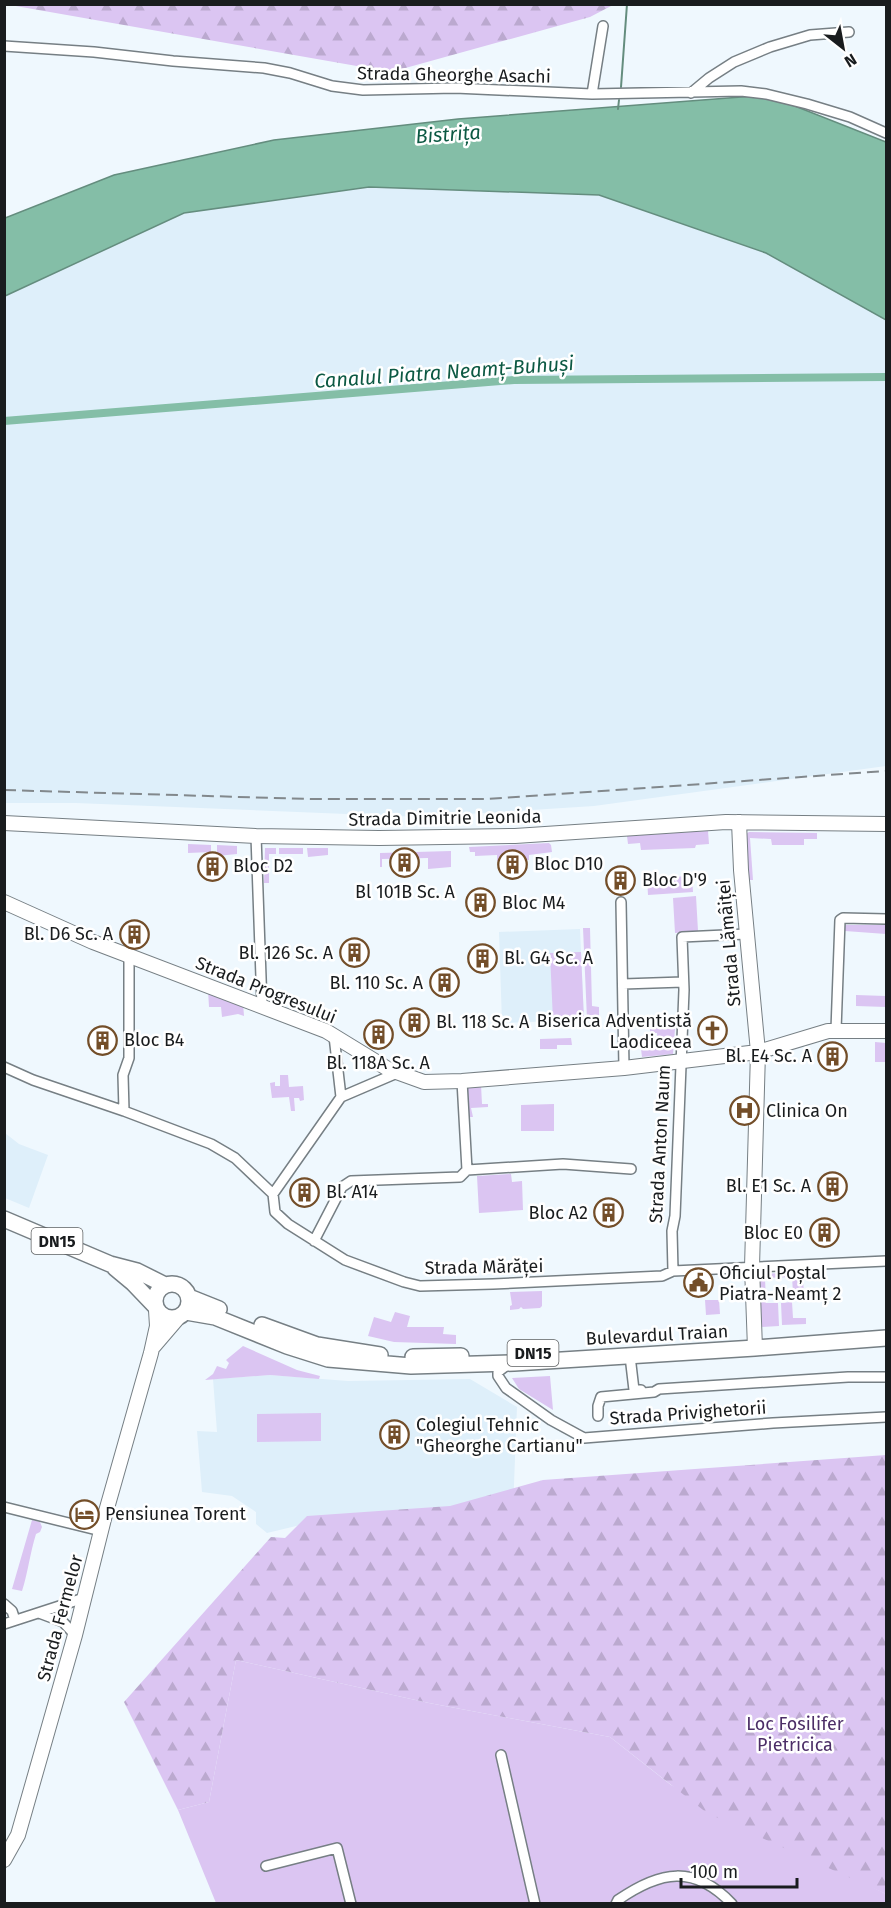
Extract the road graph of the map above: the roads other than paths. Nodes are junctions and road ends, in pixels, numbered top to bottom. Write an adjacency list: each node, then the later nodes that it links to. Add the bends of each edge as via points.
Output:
1 (603, 26): 5 (street)
2 (849, 32): 4 (street, via 810,35 770,47 734,62)
3 (4, 46): 5 (street, Strada Gheorghe Asachi, via 264,68 351,90 455,88)
4 (691, 93): 5 (street, Strada Gheorghe Asachi); 6 (street, Strada Gheorghe Asachi, via 766,94 850,117)
5 (592, 94)
6 (886, 133)
7 (4, 822): 10 (street, Strada Dimitrie Leonida)
8 (738, 822): 9 (street, Strada Dimitrie Leonida); 10 (street, Strada Dimitrie Leonida, via 465,837); 14 (street, Strada Lămâiței)
9 (886, 824)
10 (256, 836): 18 (street)
11 (4, 902): 15 (street, Strada Progresului)
12 (621, 902): 17 (street)
13 (886, 919): 19 (street, via 840,920)
14 (746, 934): 16 (street, Strada Anton Naum, via 682,937); 22 (street, Strada Lămâiței)
15 (129, 956): 18 (street, Strada Progresului); 29 (street, via 129,1058 123,1075)
16 (683, 982): 17 (street); 23 (street, Strada Anton Naum)
17 (623, 984): 25 (street)
18 (262, 1006): 21 (street, Strada Progresului)
19 (836, 1030): 20 (street, Strada Progresului); 22 (street, Strada Progresului)
20 (886, 1031)
21 (334, 1035): 26 (street, Strada Progresului); 28 (street)
22 (758, 1052): 23 (street, Strada Progresului); 37 (street, Strada Lămâiței)
23 (680, 1060): 25 (street, Strada Progresului); 38 (street, Strada Anton Naum)
24 (4, 1067): 29 (street, Strada Mărăței)
25 (624, 1068): 27 (street, Strada Progresului)
26 (397, 1073): 27 (street, Strada Progresului, via 424,1082); 28 (street)
27 (462, 1081): 31 (street)
28 (341, 1098): 32 (street)
29 (124, 1111): 32 (street, Strada Mărăței, via 224,1151)
30 (631, 1169): 31 (street, via 563,1164)
31 (467, 1170): 34 (street, via 460,1177 346,1183)
32 (273, 1194): 34 (street, Strada Mărăței, via 278,1215)
33 (4, 1218): 36 (main road, DN15)
34 (314, 1241): 38 (street, Strada Mărăței, via 345,1260 420,1286 662,1276)
35 (886, 1261): 37 (street, Strada Mărăței)
36 (110, 1264): 39 (main road, DN15); 41 (main road, DN15)
37 (752, 1267): 38 (street, Strada Mărăței); 45 (street, Strada Lămâiței)
38 (673, 1271)
39 (165, 1285): 40 (main road, DN15, via 182,1287); 41 (main road, via 155,1296)
40 (189, 1297): 42 (main road); 45 (main road, Bulevardul Traian / DN15, via 317,1345 397,1357)
41 (156, 1308): 42 (main road, DN15, via 163,1317); 46 (street, Strada Fermelor)
42 (182, 1315): 46 (street, Strada Fermelor); 48 (main road, Bulevardul Traian / DN15, via 215,1317 328,1359 429,1367)
43 (886, 1331): 45 (main road, Bulevardul Traian / DN15)
44 (886, 1338): 45 (main road, Bulevardul Traian / DN15)
45 (755, 1344): 47 (main road, Bulevardul Traian / DN15)
46 (152, 1347): 56 (street, Strada Fermelor)
47 (630, 1356): 48 (main road, Bulevardul Traian / DN15); 51 (street)
48 (508, 1364): 54 (street, Strada Privighetorii, via 498,1372 506,1388 584,1438)
49 (886, 1377): 50 (street)
50 (659, 1389): 51 (street); 53 (street, via 602,1397)
51 (634, 1390): 52 (street)
52 (593, 1393)
53 (598, 1416)
54 (886, 1417)
55 (4, 1507): 56 (street)
56 (101, 1531): 57 (street, Strada Fermelor)
57 (84, 1598): 59 (street); 61 (street, Strada Fermelor)
58 (4, 1604): 60 (street, via 12,1611)
59 (39, 1613): 60 (street); 61 (street, via 63,1622)
60 (8, 1625)
61 (75, 1635): 63 (street, Strada Fermelor, via 18,1835)
62 (501, 1755): 66 (street)
63 (4, 1860)
64 (266, 1866): 65 (street, via 337,1848)
65 (351, 1904)
66 (535, 1904)
67 (616, 1904): 68 (street, via 642,1885 672,1875 706,1882)
68 (732, 1904)

